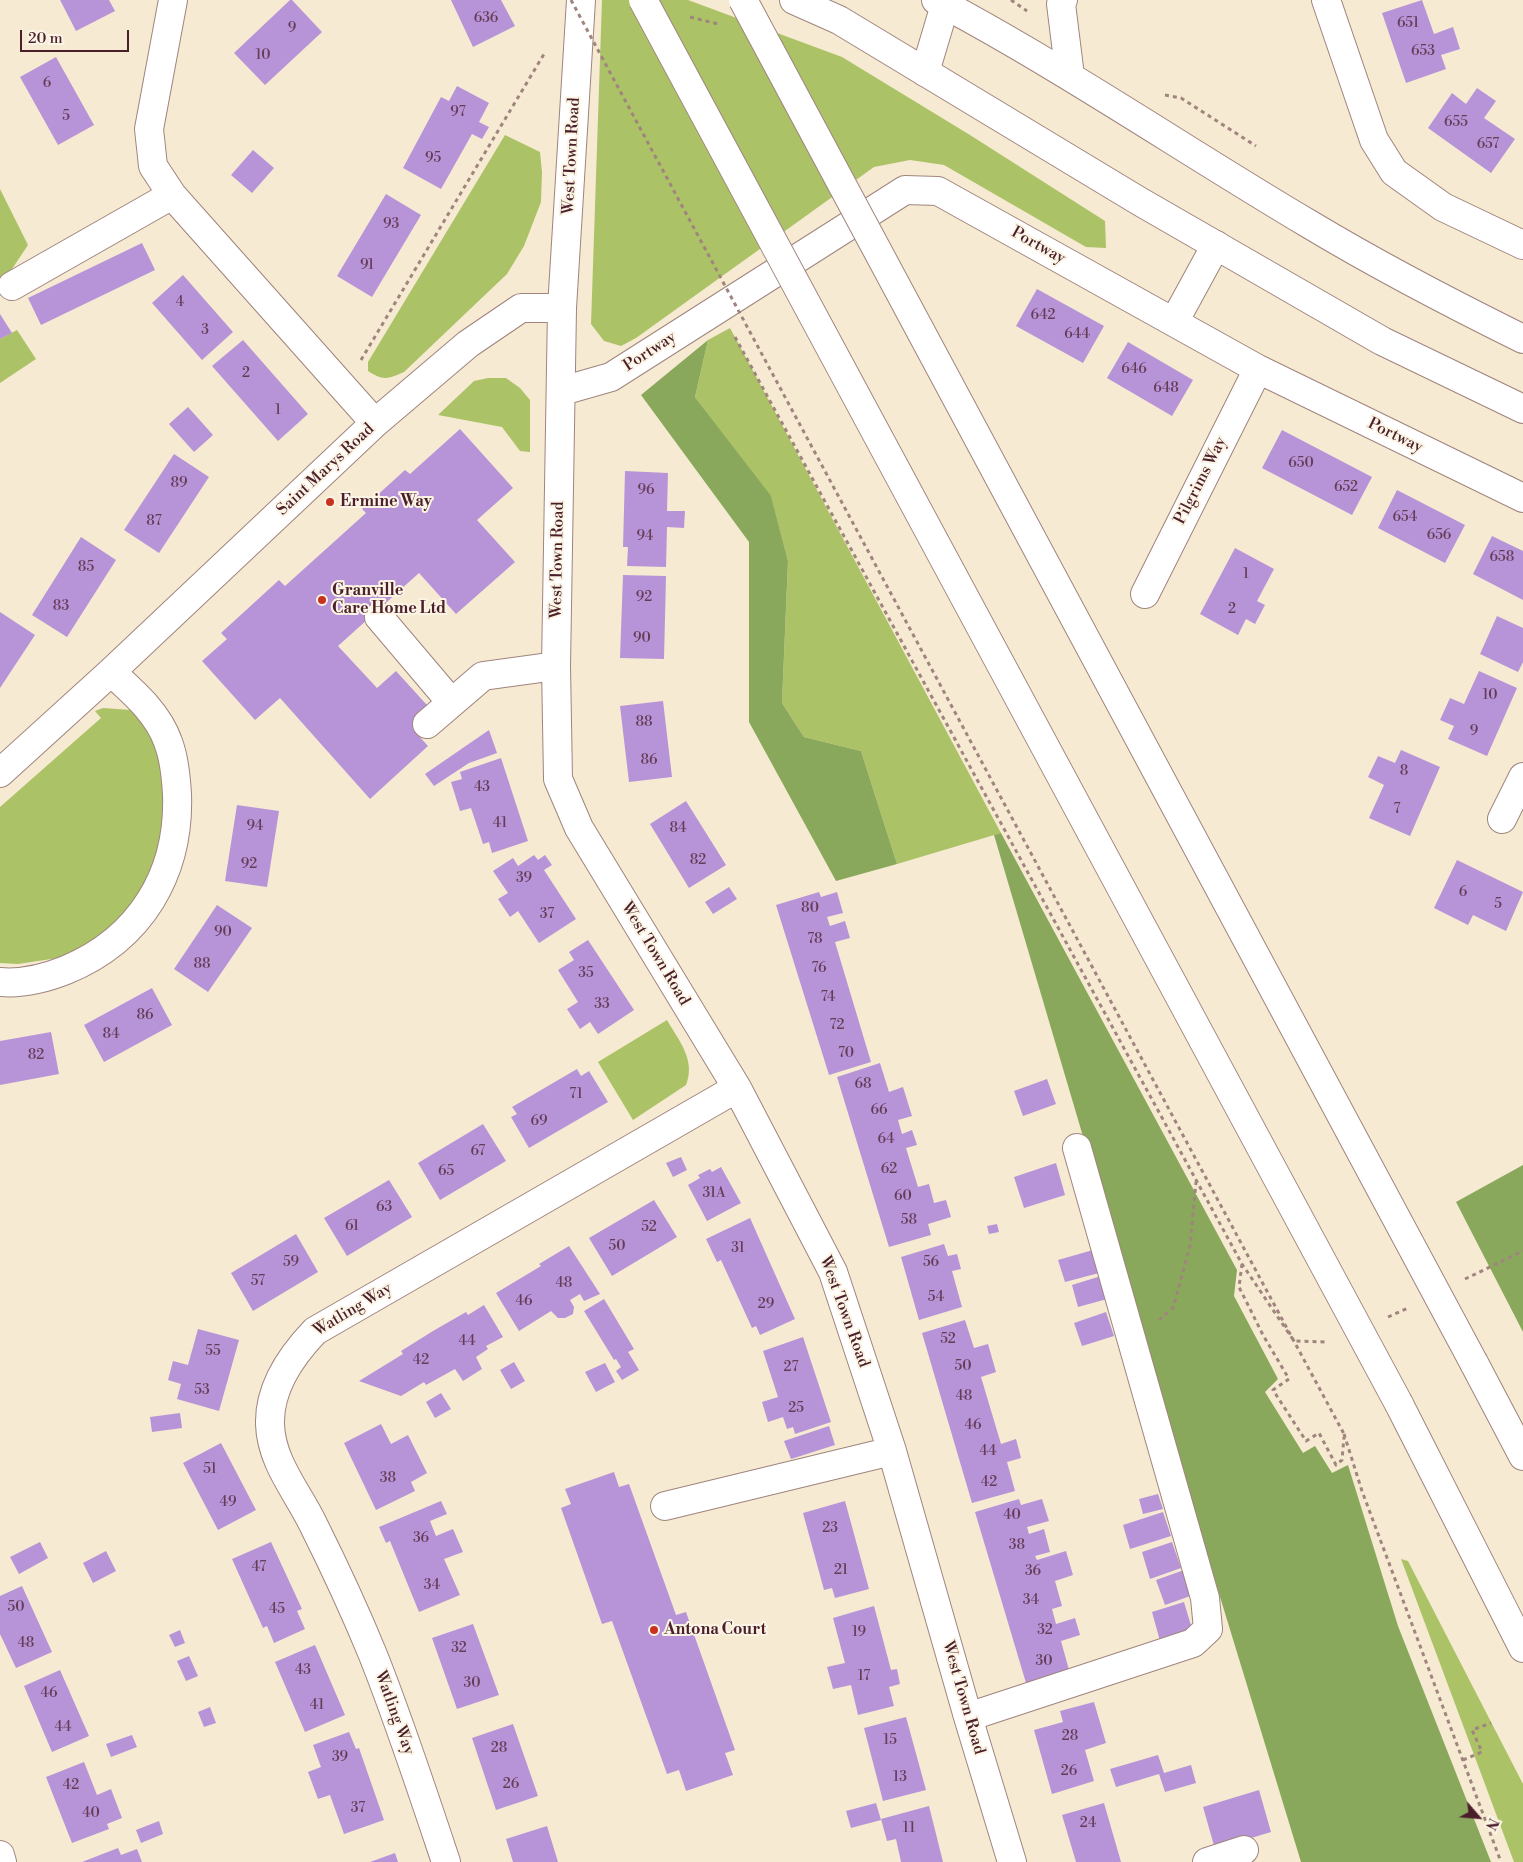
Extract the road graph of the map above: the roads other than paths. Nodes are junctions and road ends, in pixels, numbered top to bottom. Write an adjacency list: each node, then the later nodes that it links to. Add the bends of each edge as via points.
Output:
1 (173, 0): 11 (main road, via 149,130 153,166)
2 (643, 0): 38 (main road, bridge, via 1399,1404)
3 (743, 0): 36 (main road, bridge)
4 (794, 0): 9 (main road, via 839,20)
5 (1063, 0): 10 (main road)
6 (1326, 0): 13 (main road, via 1374,140 1394,172 1443,207)
7 (944, 2): 9 (main road); 10 (main road)
8 (576, 4): 15 (main road, West Town Road)
9 (925, 72): 12 (main road)
10 (1070, 76): 17 (main road, via 1309,224 1422,289)
11 (172, 195): 14 (main road); 21 (main road)
12 (1216, 245): 16 (main road); 20 (main road, via 1382,342)
13 (1523, 245)
14 (12, 286)
15 (562, 308): 19 (main road, West Town Road); 21 (main road, Saint Marys Road, via 521,308 468,344)
16 (1174, 322): 18 (main road, Portway); 19 (main road, Portway, via 938,191 904,190 611,377)
17 (1523, 339)
18 (1258, 369): 22 (main road, Portway); 23 (main road, Pilgrims Way)
19 (562, 391): 25 (main road, West Town Road)
20 (1523, 408)
21 (375, 423): 26 (main road, Saint Marys Road)
22 (1523, 498)
23 (1145, 594)
24 (379, 617): 27 (main road)
25 (556, 666): 27 (main road, via 483,676); 33 (main road, West Town Road, via 558,779 578,828)
26 (111, 672): 29 (main road, Saint Marys Road); 32 (main road, via 149,710 168,742 178,802 173,853 143,912 107,947 84,963 58,973 20,982)
27 (451, 702): 28 (main road)
28 (427, 724)
29 (0, 773)
30 (1523, 778): 31 (main road)
31 (1502, 819)
32 (0, 982)
33 (737, 1088): 35 (main road, West Town Road, via 833,1272); 43 (main road, Watling Way, via 315,1331 288,1363 278,1384 271,1406 270,1425 284,1476 313,1523 372,1655)
34 (1077, 1148): 39 (main road, via 1205,1598 1208,1629 1193,1643)
35 (892, 1451): 37 (main road); 39 (main road, West Town Road)
36 (1523, 1456)
37 (665, 1506)
38 (1523, 1648)
39 (968, 1717): 44 (main road, West Town Road)
40 (1244, 1850): 45 (main road)
41 (0, 1855): 42 (main road)
42 (2, 1862)
43 (446, 1862)
44 (1012, 1862)
45 (1207, 1862)

